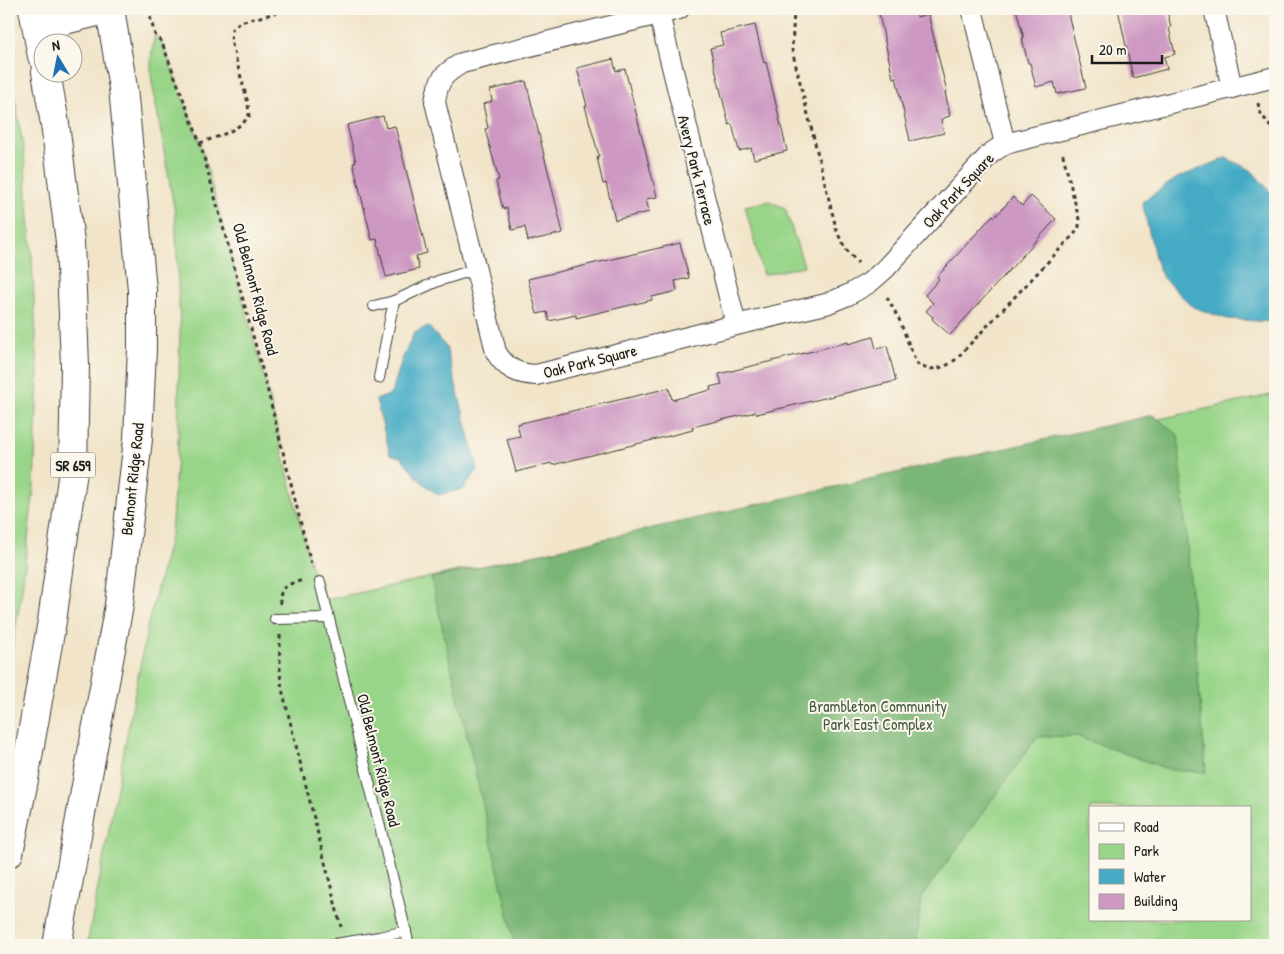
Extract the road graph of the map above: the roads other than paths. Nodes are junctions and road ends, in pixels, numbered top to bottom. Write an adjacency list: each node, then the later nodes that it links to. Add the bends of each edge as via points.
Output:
1 (109, 9): 6 (main road); 22 (main road, Belmont Ridge Road, via 123,88 142,290 138,439 119,605)
2 (679, 9): 5 (street, Oak Park Square)
3 (972, 9): 11 (street, Oak Park Square)
4 (1214, 9): 10 (street)
5 (659, 14): 12 (street, Oak Park Square, via 462,63 441,78 435,102); 15 (street, Avery Park Terrace)
6 (35, 18): 7 (main road)
7 (38, 32)
8 (1275, 77): 10 (street, Oak Park Square)
9 (48, 82): 20 (main road, SR 659, via 70,242 75,365 73,471 50,631)
10 (1242, 85): 11 (street, Oak Park Square)
11 (1005, 144): 15 (street, Oak Park Square, via 991,154 869,283 826,304)
12 (476, 269): 13 (lane, via 438,281); 15 (street, Oak Park Square, via 496,352 501,361 522,374 536,375)
13 (394, 301): 14 (lane); 16 (lane)
14 (374, 306)
15 (736, 325)
16 (379, 378)
17 (320, 582): 18 (lane, Old Belmont Ridge Road)
18 (329, 618): 19 (lane); 21 (lane, Old Belmont Ridge Road)
19 (275, 619)
20 (9, 853)
21 (406, 931): 23 (lane); 24 (lane, Old Belmont Ridge Road)
22 (57, 945)
23 (329, 945)
24 (409, 945)

